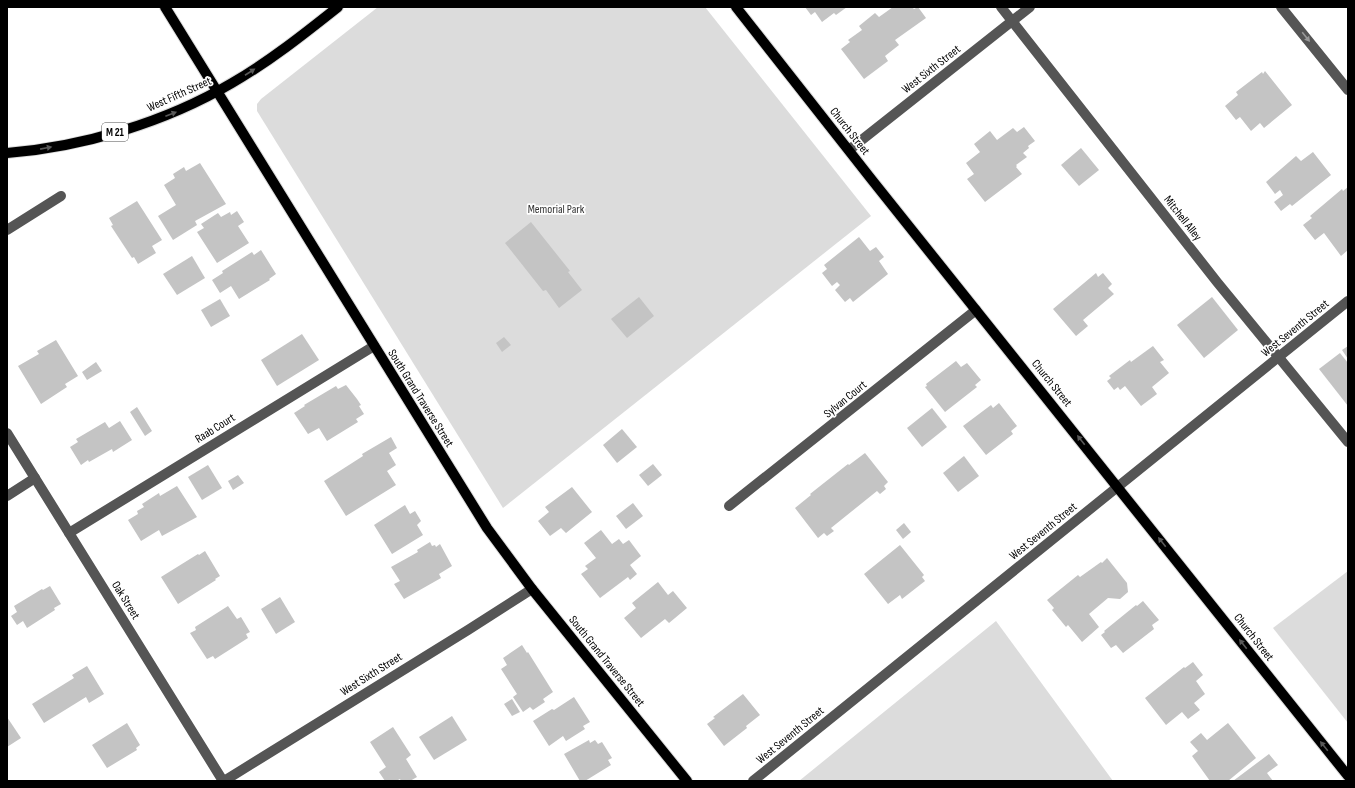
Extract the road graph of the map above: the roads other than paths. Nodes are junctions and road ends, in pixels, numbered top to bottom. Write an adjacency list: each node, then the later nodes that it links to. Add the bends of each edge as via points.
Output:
1 (165, 7): 9 (main road, South Grand Traverse Street)
2 (338, 7): 9 (main road, West Fifth Street / M 21, one-way to 2, via 264,63)
3 (736, 7): 10 (main road, Church Street)
4 (1001, 7): 7 (street, Mitchell Alley)
5 (1030, 7): 7 (street, West Sixth Street)
6 (1281, 7): 8 (street, one-way to 8)
7 (1012, 21): 10 (street, West Sixth Street); 17 (street, Mitchell Alley)
8 (1348, 90)
9 (217, 92): 11 (main road, West Fifth Street / M 21, one-way to 9, via 117,132 173,113); 16 (main road, South Grand Traverse Street)
10 (849, 150): 15 (main road, Church Street)
11 (7, 154)
12 (61, 196): 13 (street)
13 (7, 230)
14 (1348, 301): 17 (street, West Seventh Street)
15 (976, 310): 21 (main road, Church Street, one-way to 15); 23 (street, Sylvan Court)
16 (374, 346): 24 (street, Raab Court); 25 (main road, South Grand Traverse Street, via 481,518)
17 (1279, 357): 19 (street, Mitchell Alley); 21 (street, West Seventh Street)
18 (7, 434): 20 (street, Oak Street)
19 (1348, 442)
20 (35, 478): 22 (street); 24 (street, Oak Street)
21 (1118, 487): 26 (main road, Church Street, one-way to 21); 29 (street, West Seventh Street)
22 (7, 496)
23 (729, 506)
24 (69, 533): 27 (street, Oak Street)
25 (532, 589): 27 (street, West Sixth Street); 28 (main road, South Grand Traverse Street)
26 (1348, 776)
27 (224, 781)
28 (687, 781)
29 (753, 781)

